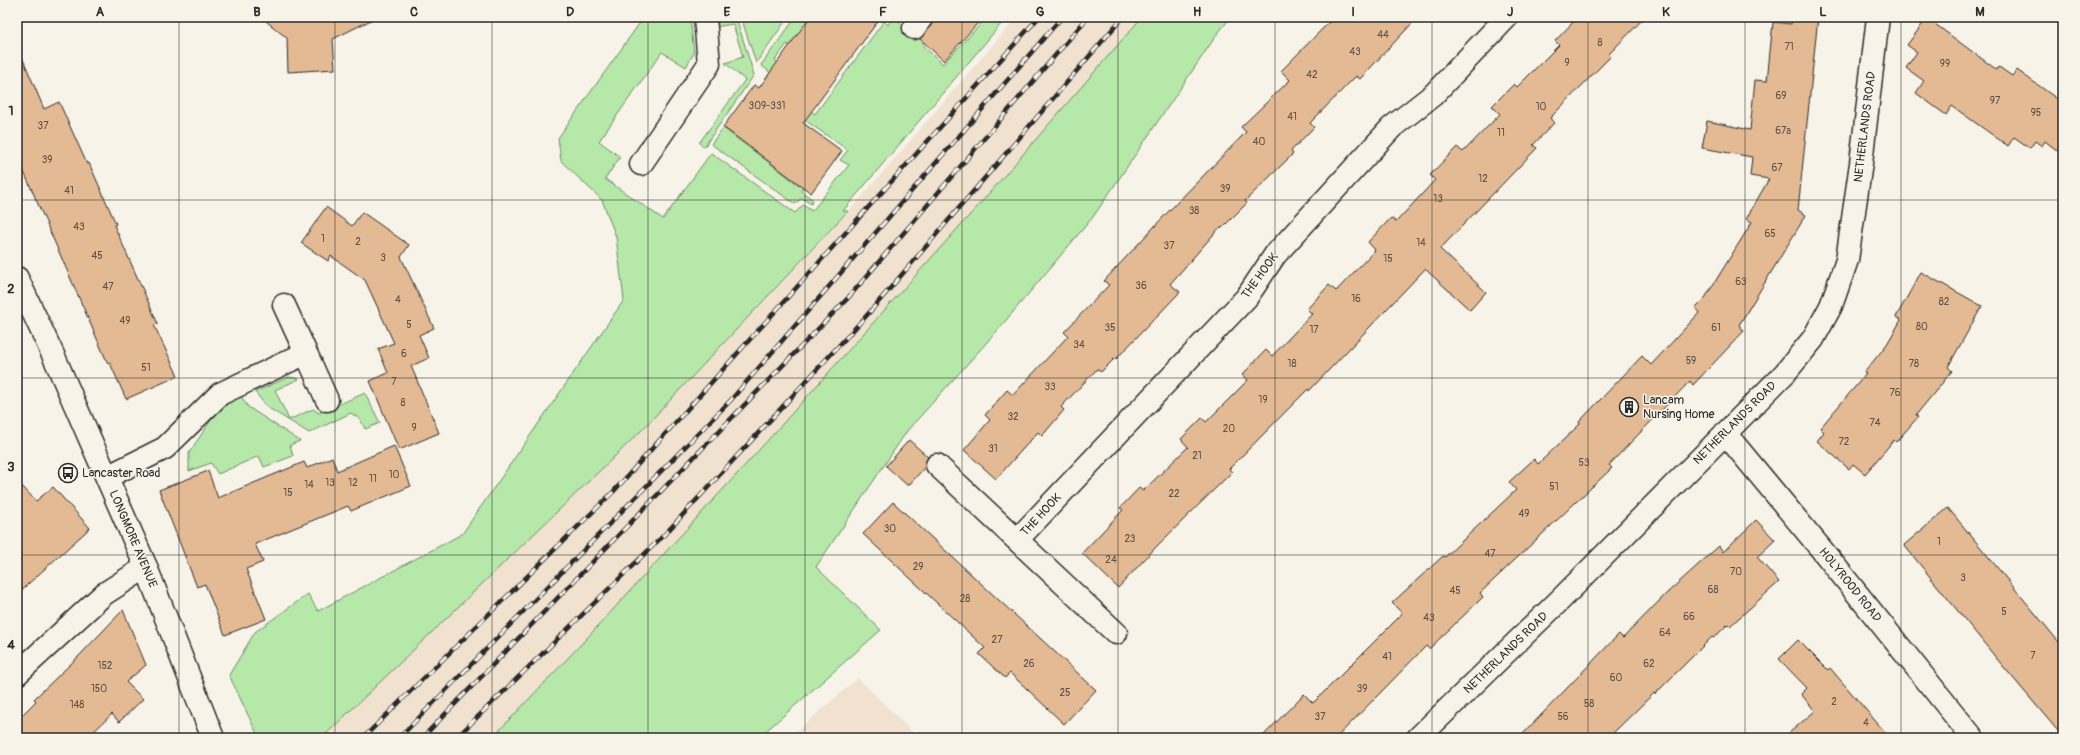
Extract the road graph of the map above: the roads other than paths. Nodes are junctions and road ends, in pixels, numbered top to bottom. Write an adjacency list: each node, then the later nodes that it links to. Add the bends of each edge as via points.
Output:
1 (705, 17): 4 (street, via 709,64)
2 (1507, 17): 12 (street, THE HOOK, via 1433,95 1392,127 1275,255 1246,297)
3 (1878, 17): 9 (street, NETHERLANDS ROAD, via 1847,260 1831,306 1813,340 1785,373)
4 (641, 164)
5 (17, 278): 11 (street, LONGMORE AVENUE)
6 (284, 305): 7 (street)
7 (306, 353): 8 (street); 11 (street, via 220,394 165,448)
8 (327, 400)
9 (1725, 433): 17 (street, NETHERLANDS ROAD, via 1561,599); 18 (street, HOLYROOD ROAD)
10 (937, 465): 12 (street, THE HOOK)
11 (107, 477): 13 (street, LONGMORE AVENUE)
12 (1017, 540): 14 (street, THE HOOK)
13 (146, 568): 15 (street, via 104,594); 16 (street, LONGMORE AVENUE)
14 (1116, 633)
15 (17, 674)
16 (213, 738)
17 (1418, 738)
18 (1973, 738)

